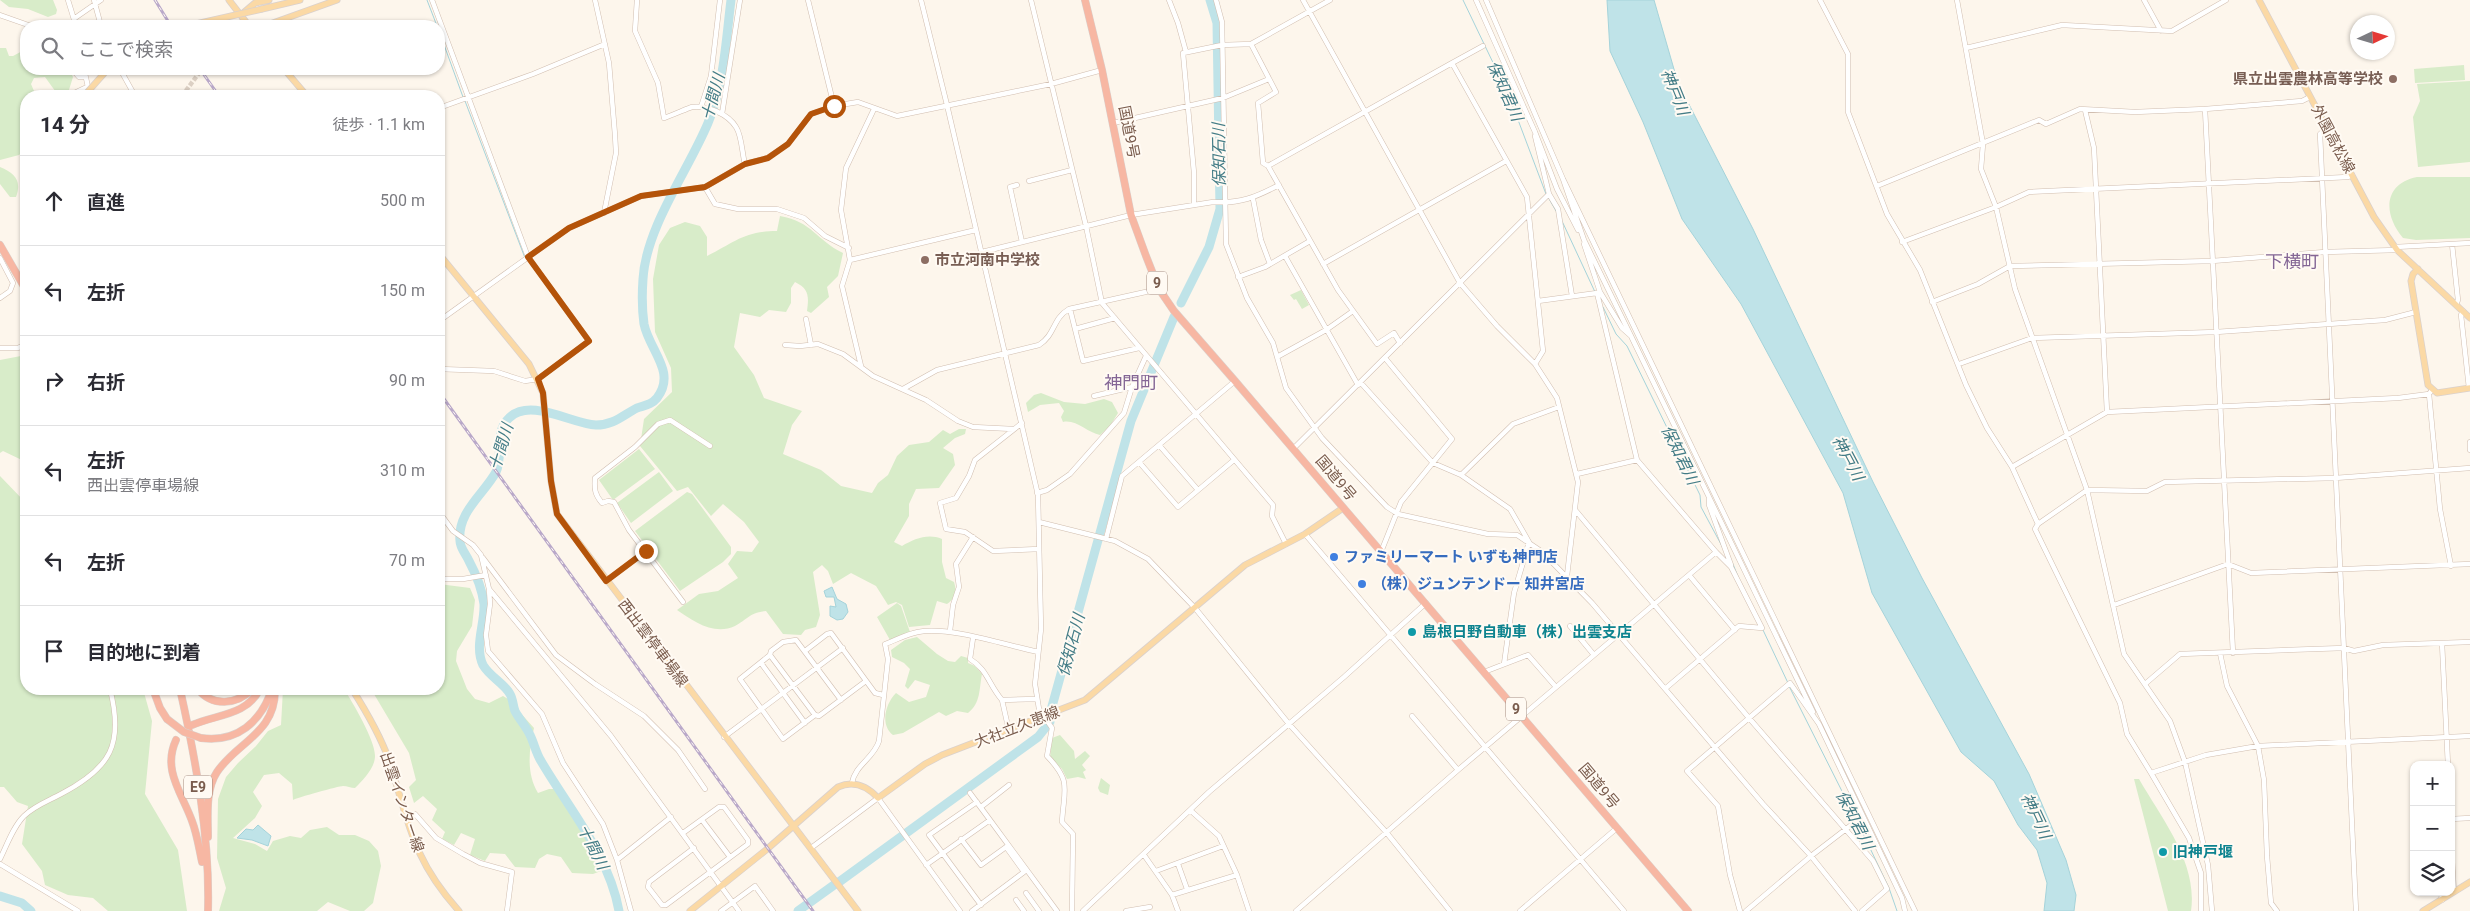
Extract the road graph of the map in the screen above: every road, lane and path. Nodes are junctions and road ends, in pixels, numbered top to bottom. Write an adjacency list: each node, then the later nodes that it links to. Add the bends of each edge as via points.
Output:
1 (68, 0): 31 (street)
2 (101, 0): 27 (street)
3 (229, 0): 29 (main road)
4 (269, 0): 29 (main road, via 255,4)
5 (300, 0): 33 (main road, bridge)
6 (337, 0): 35 (main road)
7 (432, 0): 36 (street)
8 (595, 0): 40 (street)
9 (637, 0): 68 (street, via 636,31 658,83 664,118 690,107)
10 (720, 0): 68 (street, via 710,76)
11 (740, 0): 73 (street)
12 (808, 0): 67 (street)
13 (921, 0): 64 (street)
14 (1032, 0): 54 (street)
15 (1085, 0): 47 (highway, 国道9号 / 9)
16 (1169, 0): 45 (street)
17 (1216, 0): 42 (street, via 1222,22)
18 (1303, 0): 28 (street)
19 (1330, 0): 28 (street)
20 (1476, 0): 76 (street)
21 (1486, 0): 84 (street)
22 (1820, 0): 89 (street, via 1848,54 1848,112)
23 (1957, 0): 44 (street)
24 (2144, 0): 38 (street)
25 (2226, 0): 38 (street, via 2172,31)
26 (2259, 0): 62 (main road, 外園高松線)
27 (94, 2): 31 (street); 32 (street)
28 (1309, 12): 41 (street); 72 (street)
29 (242, 14): 34 (main road)
30 (0, 15): 37 (street)
31 (74, 18)
32 (99, 20)
33 (213, 20)
34 (245, 20)
35 (283, 20)
36 (440, 20)
37 (20, 22)
38 (2161, 31): 44 (street, via 2062,25)
39 (445, 34): 61 (street)
40 (605, 44): 61 (street); 98 (street, via 616,153)
41 (1251, 44): 42 (street); 53 (street)
42 (1222, 45): 45 (street); 63 (street)
43 (1482, 46): 46 (street)
44 (1966, 48): 77 (street)
45 (1186, 52): 65 (street, via 1183,53)
46 (1452, 63): 72 (street); 78 (street)
47 (1102, 70): 54 (street); 74 (highway, 国道9号 / 9)
48 (77, 75): 52 (street)
49 (103, 75): 58 (main road, bridge)
50 (123, 75): 59 (street)
51 (289, 75): 60 (main road)
52 (85, 77): 55 (street)
53 (1269, 79): 63 (street); 80 (street, via 1276,92 1258,103 1263,163)
54 (1051, 84): 64 (street); 81 (street)
55 (87, 87): 56 (street); 57 (street)
56 (81, 90)
57 (88, 90)
58 (89, 90)
59 (132, 90)
60 (301, 90)
61 (469, 96): 66 (street); 115 (street)
62 (2310, 97): 70 (street, via 2302,101); 75 (main road, 外園高松線)
63 (1223, 98): 65 (street); 94 (street)
64 (947, 105): 69 (street, via 898,116); 102 (street)
65 (1188, 105): 74 (street); 95 (street)
66 (445, 106)
67 (834, 106): 69 (street, via 858,102); 79 (street, via 811,114 776,154)
68 (702, 107): 73 (street)
69 (874, 109): 110 (street, via 846,168 841,210)
70 (2206, 109): 71 (street); 86 (street)
71 (2085, 110): 77 (street, via 2046,124 2039,120); 91 (street, via 2094,148)
72 (1364, 111): 80 (street); 97 (street)
73 (721, 113): 79 (street, via 737,127)
74 (1113, 123): 100 (highway, 国道9号 / 9)
75 (2327, 128): 82 (main road, 外園高松線); 83 (street, via 2320,134)
76 (1535, 132): 92 (street); 103 (street, via 1561,197)
77 (1984, 144): 89 (street); 96 (street, via 1981,168)
78 (1506, 161): 97 (street); 99 (street, via 1527,197)
79 (745, 164): 90 (street)
80 (1268, 166): 87 (street)
81 (1072, 170): 85 (street); 101 (street)
82 (2352, 174): 83 (street); 111 (main road, 外園高松線, via 2374,217)
83 (2322, 178): 86 (street); 113 (street)
84 (1563, 179): 103 (street); 380 (street)
85 (1029, 181)
86 (2209, 183): 91 (street); 118 (street)
87 (1279, 184): 93 (street); 104 (street)
88 (1017, 185): 105 (street, via 1010,187)
89 (1877, 186): 106 (street)
90 (705, 187): 98 (street, via 641,196); 110 (street, via 715,204 738,209 777,209 804,218 824,236)
91 (2096, 188): 96 (street, via 2030,192); 120 (street)
92 (1548, 194): 99 (street); 131 (street, via 1558,209)
93 (1253, 198): 94 (street); 121 (street)
94 (1227, 203): 95 (street); 125 (street, via 1226,244)
95 (1194, 205): 100 (street)
96 (1996, 207): 106 (street); 123 (street)
97 (1419, 210): 122 (street); 127 (street)
98 (604, 213): 115 (street, via 569,228)
99 (1528, 214): 127 (street); 133 (street)
100 (1131, 215): 101 (street); 128 (highway, 国道9号 / 9)
101 (1086, 226): 105 (street); 135 (street)
102 (976, 230): 112 (street); 117 (street)
103 (1584, 240): 129 (street); 150 (street)
104 (1310, 241): 114 (street); 122 (street)
105 (1022, 242): 112 (street)
106 (1902, 242): 134 (street, via 1920,270)
107 (2470, 243): 108 (street)
108 (2452, 244): 111 (street); 136 (street)
109 (0, 245): 126 (highway)
110 (849, 248): 117 (street)
111 (2396, 248): 113 (street); 124 (main road, 外園高松線)
112 (982, 252): 158 (street)
113 (2325, 252): 118 (street); 145 (street)
114 (1285, 256): 121 (street); 147 (street)
115 (528, 257): 130 (street); 166 (street, via 589,341)
116 (0, 258): 132 (street, via 13,283 10,291)
117 (850, 260): 164 (street, via 842,286)
118 (2212, 260): 120 (street); 148 (street)
119 (445, 261): 130 (main road, 西出雲停車場線)
120 (2099, 263): 123 (street); 149 (street)
121 (1270, 264): 125 (street)
122 (1323, 264): 138 (street)
123 (2010, 266): 134 (street, via 1978,284); 151 (street)
124 (2418, 269): 136 (main road, 外園高松線); 139 (main road, via 2411,281)
125 (1238, 277): 159 (street, via 1273,343)
126 (20, 280)
127 (1460, 282): 152 (street); 162 (street)
128 (1159, 289): 135 (street); 167 (highway, 国道9号 / 9)
129 (1598, 292): 131 (street); 150 (street); 189 (street)
130 (473, 295): 141 (street); 166 (main road, 西出雲停車場線)
131 (1572, 296): 133 (street)
132 (0, 298)
133 (1538, 301): 162 (street, via 1543,352)
134 (1932, 302): 163 (street)
135 (1102, 303): 137 (street); 142 (street)
136 (2456, 305): 140 (main road, 外園高松線)
137 (1070, 309): 146 (street); 158 (street, via 1062,314 1050,339)
138 (1353, 311): 147 (street); 152 (street, via 1377,344 1394,333)
139 (2416, 312): 145 (street, via 2384,320); 172 (main road)
140 (2463, 312): 143 (main road, 外園高松線); 170 (street)
141 (445, 316)
142 (1115, 318): 146 (street); 157 (street)
143 (2470, 318)
144 (806, 320): 154 (street)
145 (2328, 323): 148 (street); 174 (street)
146 (1075, 329): 157 (street, via 1083,361)
147 (1326, 330): 159 (street); 168 (street)
148 (2216, 332): 149 (street); 175 (street)
149 (2103, 334): 151 (street); 177 (street)
150 (1631, 336): 202 (street)
151 (2032, 338): 163 (street); 182 (street)
152 (1400, 343): 161 (street)
153 (785, 345): 154 (street)
154 (811, 345): 164 (street, via 818,344 843,354)
155 (20, 347): 156 (street)
156 (0, 348)
157 (1139, 348): 160 (street)
158 (1005, 354): 171 (street, via 937,370); 179 (street)
159 (1277, 357): 180 (street, via 1286,388)
160 (1147, 358): 169 (street); 178 (street)
161 (1385, 358): 168 (street); 191 (street, via 1452,439)
162 (1535, 364): 176 (street, via 1549,382)
163 (1959, 364): 192 (street, via 1987,428)
164 (861, 366): 171 (street, via 873,376)
165 (445, 369): 166 (street, via 494,371 524,381)
166 (538, 379): 228 (main road, 西出雲停車場線, via 543,393 557,514)
167 (1235, 381): 178 (street); 186 (highway, 国道9号 / 9)
168 (1360, 384): 180 (street); 191 (street)
169 (1132, 387): 173 (street); 201 (street, via 1124,413 1070,474)
170 (2470, 388): 172 (main road)
171 (903, 389): 181 (street, via 973,427)
172 (2431, 392): 174 (street); 194 (street)
173 (1094, 396)
174 (2332, 402): 175 (street); 197 (street)
175 (2220, 406): 177 (street); 198 (street)
176 (1559, 407): 195 (street); 196 (street, via 1513,424)
177 (2107, 412): 182 (street)
178 (1195, 414): 184 (street); 188 (street)
179 (1022, 423): 181 (street); 201 (street)
180 (1314, 428): 186 (street); 205 (street, via 1387,507)
181 (1013, 429): 210 (street, via 975,460 956,498 940,502 946,529)
182 (2068, 435): 192 (street); 200 (street)
183 (2470, 442): 187 (street)
184 (1160, 445): 190 (street); 199 (street)
185 (710, 446): 215 (street, via 670,420 658,424 595,478 594,489 598,499 602,503 614,502 629,530)
186 (1293, 449): 203 (highway, 国道9号 / 9)
187 (2470, 450)
188 (1234, 460): 199 (street); 213 (street, via 1273,504 1272,516)
189 (1637, 460): 195 (street); 217 (street)
190 (1139, 462): 199 (street, via 1178,507); 211 (street, via 1122,476)
191 (1433, 463): 196 (street); 205 (street, via 1401,502)
192 (2012, 467): 208 (street)
193 (2470, 468): 194 (street)
194 (2437, 470): 197 (street); 221 (street, via 2440,508)
195 (1577, 474): 204 (street)
196 (1461, 475): 212 (street, via 1510,509)
197 (2335, 478): 198 (street); 223 (street)
198 (2224, 480): 200 (street, via 2165,482 2147,491); 219 (street)
199 (1198, 490)
200 (2087, 490): 208 (street); 233 (street)
201 (1037, 493): 207 (street)
202 (1709, 497): 222 (street, via 1708,505); 283 (street)
203 (1342, 508): 209 (main road, 大社立久恵線); 216 (highway, 国道9号 / 9)
204 (1576, 511): 226 (street); 231 (street)
205 (1398, 514): 212 (street, via 1488,534 1516,535); 216 (street)
206 (445, 520): 218 (street)
207 (1039, 522): 211 (street); 214 (street)
208 (2038, 524): 297 (street, via 2034,530 2120,703 2127,734)
209 (1305, 534): 213 (main road, 大社立久恵線); 239 (street)
210 (973, 537): 214 (street, via 993,551); 237 (street, via 956,564 959,588)
211 (1106, 539): 234 (street, via 1148,559)
212 (1529, 542): 226 (street); 253 (street, via 1514,592)
213 (1286, 544): 234 (main road, 大社立久恵線, via 1245,565)
214 (1039, 549): 246 (street, via 1041,629)
215 (646, 551): 228 (street); 230 (street)
216 (1381, 552): 232 (highway, 国道9号 / 9)
217 (1716, 552): 222 (street); 224 (street)
218 (481, 555): 225 (street); 300 (street, via 556,654 644,716 678,750)
219 (2228, 564): 223 (street, via 2251,572); 233 (street); 248 (street)
220 (2470, 564): 221 (street)
221 (2451, 566): 223 (street)
222 (1731, 567): 236 (street, via 1762,628 1739,626)
223 (2341, 568): 244 (street)
224 (1689, 575): 231 (street); 236 (street)
225 (486, 576): 227 (street); 229 (street)
226 (1567, 576): 238 (street)
227 (445, 579)
228 (606, 581): 287 (main road, 西出雲停車場線)
229 (489, 590): 308 (street, via 611,736); 328 (street, via 488,651 542,714 563,763 603,824)
230 (682, 602)
231 (1655, 603): 238 (street); 251 (street)
232 (1426, 604): 239 (street); 255 (highway, 国道9号 / 9)
233 (2114, 605): 257 (street, via 2124,654)
234 (1195, 608): 279 (main road, 大社立久恵線, via 1095,694); 282 (street)
235 (1570, 626): 250 (street)
236 (1735, 630): 251 (street)
237 (950, 631): 240 (street); 271 (street, via 916,632 885,644 888,659)
238 (1619, 634): 250 (street); 260 (street)
239 (1389, 636): 282 (street); 293 (street)
240 (973, 638): 246 (street); 274 (street, via 970,659 982,666 991,687)
241 (2470, 642): 242 (street)
242 (2442, 643): 244 (street, via 2384,645 2354,651); 288 (street)
243 (843, 648): 245 (street, via 831,633); 254 (street); 256 (street)
244 (2344, 648): 248 (street); 290 (street)
245 (805, 650): 249 (street, via 796,640 783,642); 254 (street)
246 (1038, 652): 272 (street)
247 (2220, 653): 248 (street); 257 (street, via 2180,654); 291 (street, via 2227,686)
248 (2233, 653)
249 (770, 655): 252 (street); 258 (street)
250 (1594, 655): 259 (street)
251 (1701, 659): 260 (street); 280 (street)
252 (760, 663): 261 (street); 275 (street, via 740,679)
253 (1504, 664): 255 (street); 259 (street, via 1528,655)
254 (817, 667): 258 (street); 273 (street)
255 (1484, 672): 278 (highway, 国道9号 / 9)
256 (866, 681): 271 (street, via 876,693); 273 (street)
257 (2145, 684): 295 (street, via 2170,721)
258 (793, 686): 261 (street); 276 (street)
259 (1556, 687): 278 (street)
260 (1666, 688): 292 (street)
261 (782, 693): 275 (street); 281 (street)
262 (111, 695): 327 (street, via 116,728 105,759 85,780 24,816)
263 (155, 695): 268 (highway, bridge, via 167,719 184,732 218,739 243,731 261,714)
264 (182, 695): 284 (highway, E9)
265 (205, 695): 266 (highway, via 229,702)
266 (245, 695)
267 (256, 695): 284 (highway, via 237,711)
268 (271, 695)
269 (273, 695): 335 (highway, via 270,713 258,733 225,762 213,781 208,808)
270 (355, 695): 306 (main road, 出雲インター線, via 389,760)
271 (884, 695): 298 (street, via 877,747 854,773)
272 (1037, 699): 274 (street); 279 (street)
273 (841, 700): 276 (street, via 819,716)
274 (1002, 700): 285 (street)
275 (762, 708): 281 (street, via 784,739); 287 (street)
276 (815, 715): 281 (street)
277 (1412, 716): 296 (street)
278 (1521, 716): 293 (street); 314 (highway, 国道9号 / 9)
279 (1046, 718): 285 (main road, 大社立久恵線); 366 (street, via 1052,728 1047,756 1065,779 1062,822 1073,834)
280 (1749, 718): 283 (street, via 1790,683); 292 (street); 315 (street)
281 (804, 723)
282 (1289, 724): 305 (street); 316 (street)
283 (1819, 724): 307 (street)
284 (191, 728): 335 (highway, E9)
285 (1009, 730): 302 (main road, 大社立久恵線, via 942,755)
286 (2470, 736): 288 (street)
287 (724, 737): 313 (main road, 西出雲停車場線)
288 (2446, 737): 290 (street); 294 (street)
289 (176, 740): 335 (highway, via 170,755 171,770 196,831)
290 (2348, 741): 291 (street); 384 (street)
291 (2258, 746): 295 (street); 383 (street, via 2264,780 2271,903)
292 (1715, 747): 324 (street); 375 (street, via 1687,771 1718,806)
293 (1484, 748): 296 (street); 326 (street)
294 (2448, 761)
295 (2185, 762): 297 (street); 382 (street, via 2208,865)
296 (1458, 770): 316 (street)
297 (2151, 773): 381 (street, via 2189,838 2201,873)
298 (852, 783): 302 (main road, via 865,787); 313 (main road, via 832,790)
299 (1008, 785): 304 (street)
300 (705, 789)
301 (970, 792): 303 (street)
302 (878, 798): 321 (street); 331 (street)
303 (977, 802): 304 (street); 322 (street, via 929,835)
304 (980, 807): 312 (street)
305 (1190, 810): 319 (street, via 1219,836); 323 (street)
306 (405, 816): 353 (main road, 出雲インター線, via 424,866); 354 (street, via 415,814 436,838 480,863 512,872)
307 (1863, 816): 315 (street); 379 (street)
308 (671, 818): 317 (street); 328 (street)
309 (2470, 818): 310 (street)
310 (2455, 819)
311 (702, 820): 317 (street); 325 (street); 325 (street, via 719,807 724,807 748,840 748,844)
312 (990, 820): 318 (street); 332 (street)
313 (794, 826): 321 (main road, 西出雲停車場線); 338 (main road)
314 (1617, 828): 326 (street); 374 (highway, 国道9号 / 9)
315 (1846, 829): 324 (street); 378 (street, via 1873,860 1887,889)
316 (1386, 832): 350 (street); 371 (street)
317 (683, 833): 320 (street)
318 (961, 839): 322 (street); 332 (street, via 982,865 1006,847)
319 (1223, 846): 330 (street); 336 (street)
320 (694, 848): 334 (street); 334 (street, via 648,882 648,887 662,905 666,905)
321 (811, 848): 360 (main road, 西出雲停車場線)
322 (942, 854): 331 (street); 348 (street)
323 (1144, 855): 333 (street); 367 (street)
324 (1811, 856): 376 (street); 377 (street)
325 (730, 857): 334 (street)
326 (1579, 859): 372 (street); 373 (street)
327 (0, 860)
328 (618, 860): 355 (street)
329 (0, 864): 351 (street)
330 (1178, 864): 333 (street); 339 (street)
331 (926, 865): 361 (street)
332 (1024, 868): 348 (street, via 1024,872); 365 (street)
333 (1156, 871): 342 (street)
334 (712, 872): 338 (street)
335 (206, 873): 352 (highway, E9)
336 (1237, 875): 339 (street); 370 (street)
337 (2470, 882): 340 (main road)
338 (722, 886): 347 (street); 356 (main road)
339 (1187, 890): 342 (street)
340 (2455, 891)
341 (1026, 893): 364 (street)
342 (1172, 895): 369 (street)
343 (2442, 896): 346 (street)
344 (2448, 896): 346 (main road)
345 (1016, 900): 363 (street)
346 (2442, 900): 385 (main road)
347 (733, 902): 357 (street); 358 (street); 359 (street, via 754,886)
348 (981, 905): 362 (street)
349 (1150, 907): 368 (street)
350 (1298, 910)
351 (78, 911)
352 (207, 911)
353 (459, 911)
354 (507, 911)
355 (631, 911)
356 (690, 911)
357 (721, 911)
358 (739, 911)
359 (773, 911)
360 (858, 911)
361 (960, 911)
362 (972, 911)
363 (1024, 911)
364 (1039, 911)
365 (1057, 911)
366 (1072, 911)
367 (1083, 911)
368 (1126, 911)
369 (1178, 911)
370 (1249, 911)
371 (1450, 911)
372 (1520, 911)
373 (1624, 911)
374 (1688, 911)
375 (1740, 911)
376 (1746, 911)
377 (1855, 911)
378 (1862, 911)
379 (1906, 911)
380 (1915, 911)
381 (2200, 911)
382 (2212, 911)
383 (2276, 911)
384 (2356, 911)
385 (2423, 911)

